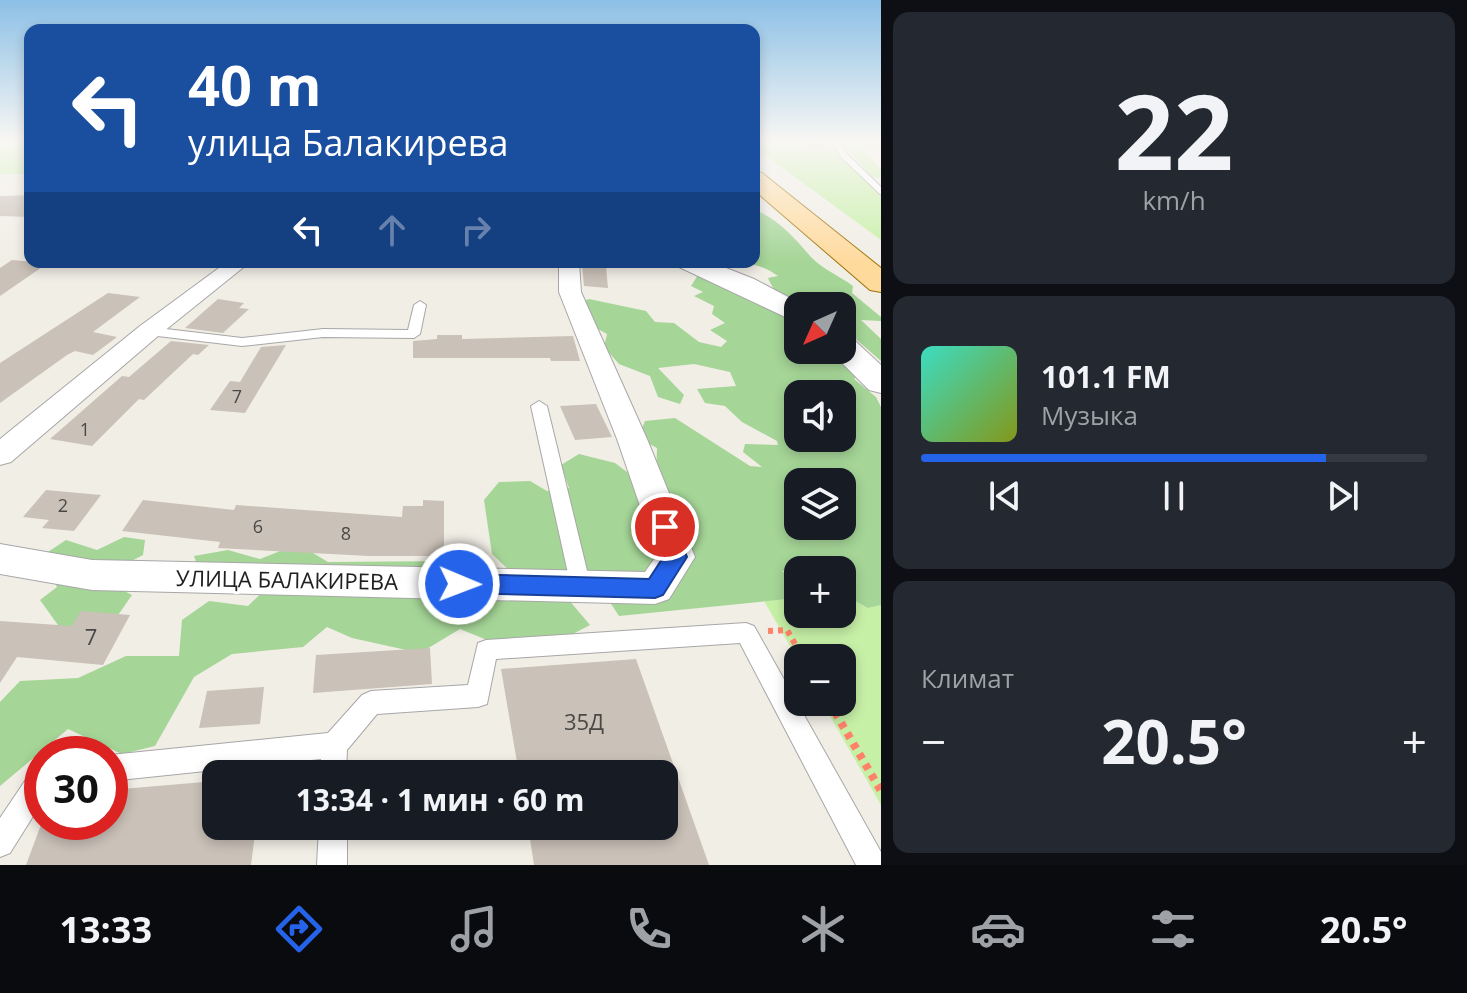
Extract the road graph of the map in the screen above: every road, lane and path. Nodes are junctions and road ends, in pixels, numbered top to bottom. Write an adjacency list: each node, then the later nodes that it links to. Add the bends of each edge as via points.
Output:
1 (781, 181): 3 (main road)
2 (760, 183): 7 (main road)
3 (881, 259)
4 (232, 268): 10 (street)
5 (569, 268): 16 (street, УЛИЦА БАЛАКИРЕВА, via 570,292 676,557 655,588)
6 (703, 268): 9 (street)
7 (881, 283)
8 (420, 305): 10 (lane, via 414,334 323,333 242,342)
9 (784, 306)
10 (149, 331): 14 (street)
11 (856, 359): 12 (street)
12 (881, 383)
13 (539, 406): 16 (lane)
14 (0, 455)
15 (0, 559): 16 (street, УЛИЦА БАЛАКИРЕВА, via 92,575)
16 (581, 587)
17 (746, 633): 18 (path, via 787,630); 20 (lane, via 486,650 478,696 371,703); 28 (lane)
18 (795, 644)
19 (837, 716): 23 (path)
20 (334, 745): 21 (lane); 22 (lane)
21 (333, 760)
22 (128, 766)
23 (881, 791)
24 (24, 806): 26 (lane)
25 (333, 840): 27 (lane)
26 (0, 843)
27 (332, 865)
28 (872, 865)

